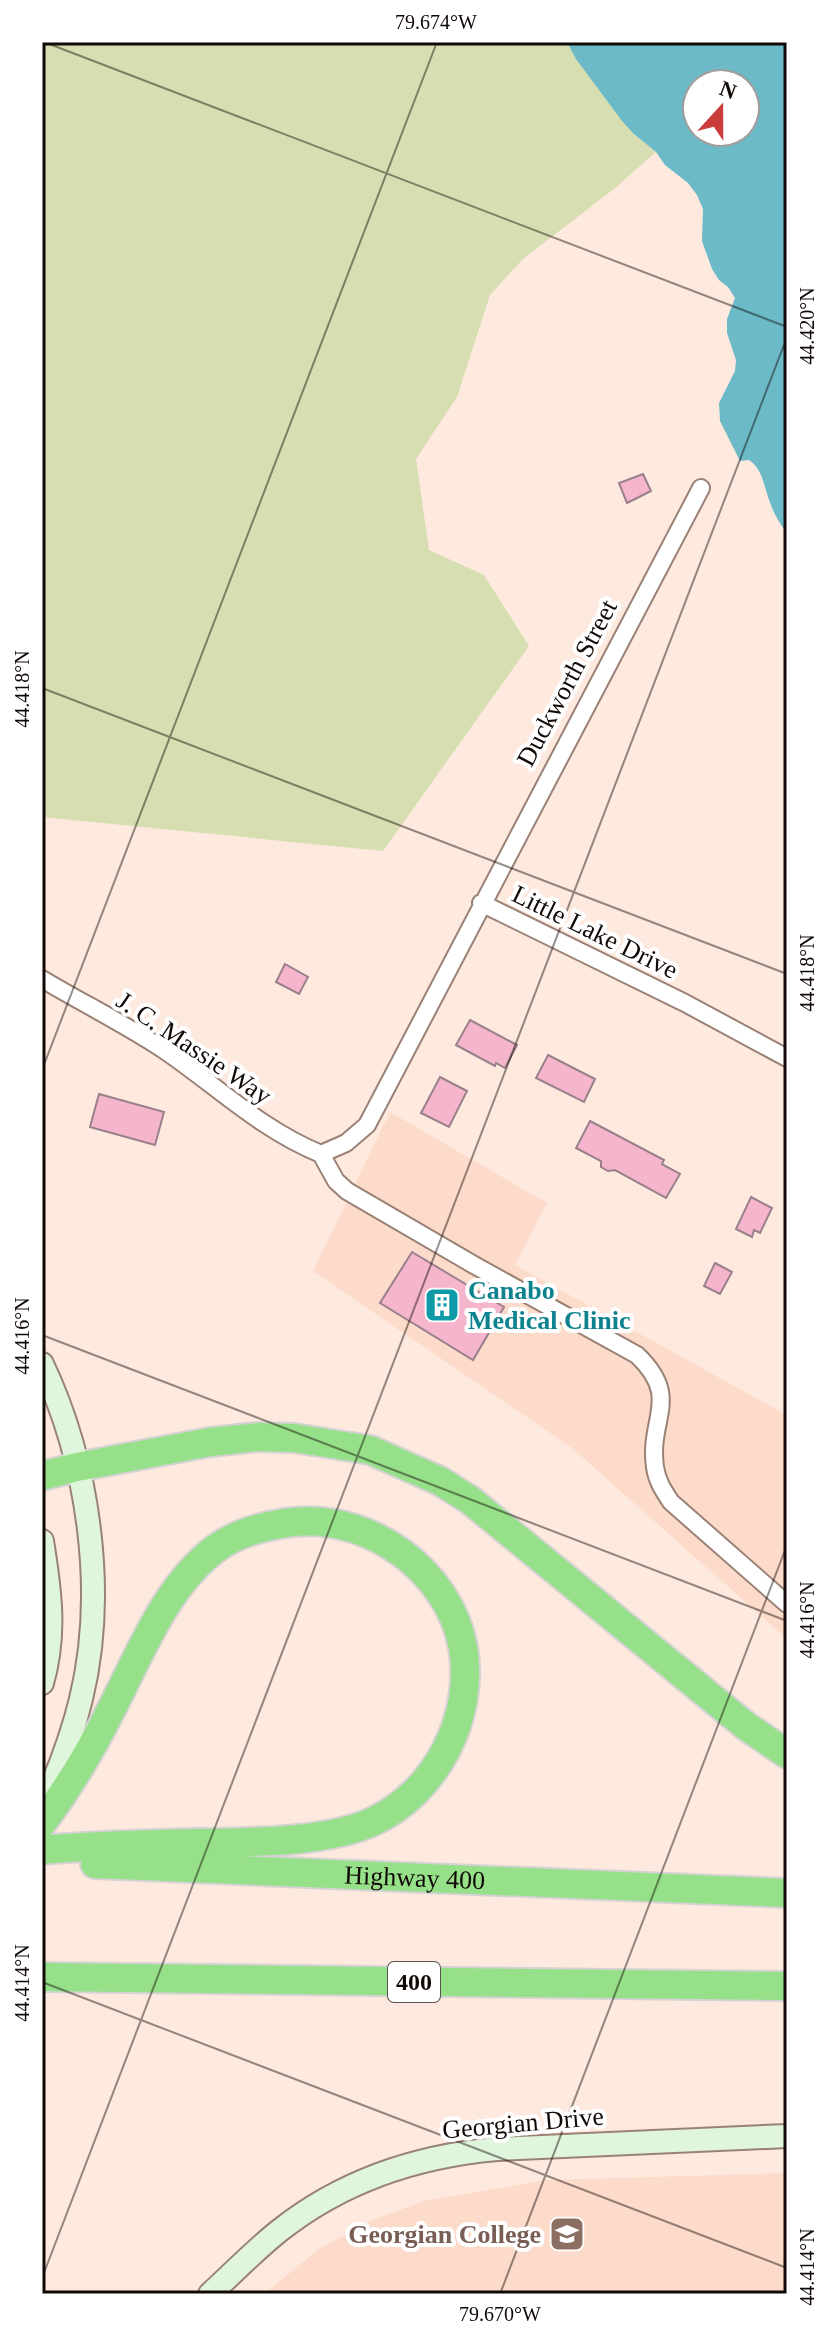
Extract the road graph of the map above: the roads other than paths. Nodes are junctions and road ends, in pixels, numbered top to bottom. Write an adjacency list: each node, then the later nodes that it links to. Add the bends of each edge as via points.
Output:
1 (701, 488): 2 (street, Duckworth Street)
2 (481, 903): 4 (street, Little Lake Drive); 5 (street, Little Lake Drive, via 367,1125 346,1143)
3 (42, 979): 5 (street, J. C. Massie Way, via 163,1050 292,1142)
4 (787, 1058)
5 (321, 1154): 10 (street, via 347,1191 637,1355 652,1369 661,1402 655,1446 659,1483 671,1502)
6 (42, 1364): 7 (main road)
7 (77, 1467): 8 (highway); 12 (highway, via 258,1437 370,1450 470,1500); 13 (main road, via 92,1563 91,1636 79,1707)
8 (42, 1476)
9 (42, 1541): 11 (main road, via 52,1616)
10 (787, 1604)
11 (42, 1683)
12 (787, 1754)
13 (42, 1808)
14 (42, 1823): 15 (highway, via 90,1751 156,1622 186,1578 229,1540 285,1523 338,1524 392,1546 433,1583 459,1634 465,1662 463,1695 448,1746 410,1796 372,1822 291,1840)
15 (52, 1856): 16 (highway, Highway 400)
16 (787, 1893)
17 (42, 1977): 18 (highway, 400)
18 (592, 1985): 19 (highway, 400); 20 (highway, via 412,1996)
19 (787, 1986)
20 (42, 1995)
21 (787, 2136): 22 (main road, Georgian Drive, via 497,2149 405,2166 361,2181 303,2213)
22 (210, 2294)

